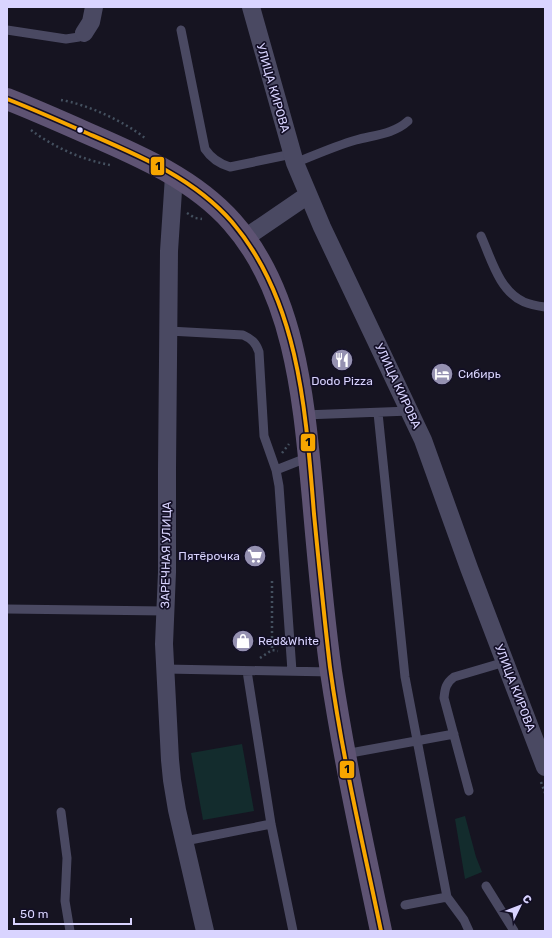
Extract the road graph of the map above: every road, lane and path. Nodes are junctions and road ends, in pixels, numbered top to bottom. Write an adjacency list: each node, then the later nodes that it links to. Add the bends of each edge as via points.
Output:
1 (94, 7): 5 (street, via 91,22)
2 (251, 7): 8 (street, УЛИЦА КИРОВА)
3 (7, 30): 5 (lane, via 66,39 79,37)
4 (181, 30): 8 (lane, via 208,154 222,165 230,167)
5 (84, 33)
6 (7, 99): 9 (main road, via 117,146)
7 (408, 121): 8 (lane, via 395,130)
8 (294, 159): 10 (street, УЛИЦА КИРОВА)
9 (174, 176): 12 (main road, via 206,198 232,221); 14 (street, ЗАРЕЧНАЯ УЛИЦА, via 169,251)
10 (308, 195): 12 (street); 15 (street, УЛИЦА КИРОВА)
11 (481, 236): 13 (lane, via 499,278 507,289 523,302)
12 (245, 238): 17 (main road, via 265,270 279,304 294,357)
13 (545, 307)
14 (169, 331): 19 (lane, via 243,335 257,345 264,436); 21 (street, ЗАРЕЧНАЯ УЛИЦА)
15 (410, 411): 16 (lane); 24 (street, УЛИЦА КИРОВА, via 430,458)
16 (378, 413): 17 (lane); 30 (lane, via 405,677)
17 (304, 415): 18 (main road)
18 (309, 457): 19 (lane); 28 (main road)
19 (276, 470): 22 (lane)
20 (7, 609): 21 (lane)
21 (165, 610): 25 (street, ЗАРЕЧНАЯ УЛИЦА)
22 (291, 653): 23 (path, via 272,650 260,659); 27 (lane)
23 (252, 658)
24 (505, 662): 29 (lane, via 448,681 444,698); 32 (street, УЛИЦА КИРОВА)
25 (165, 669): 26 (lane); 36 (street, ЗАРЕЧНАЯ УЛИЦА, via 170,760 177,810)
26 (247, 671): 27 (lane); 35 (lane)
27 (292, 671): 28 (lane)
28 (332, 672): 31 (main road)
29 (454, 734): 30 (lane); 33 (lane)
30 (416, 742): 31 (lane); 38 (lane)
31 (345, 754): 43 (main road)
32 (545, 767)
33 (469, 791)
34 (62, 812): 40 (lane, via 67,858 65,901)
35 (271, 824): 36 (lane); 42 (lane)
36 (185, 841): 41 (street, ЗАРЕЧНАЯ УЛИЦА)
37 (486, 886): 45 (lane)
38 (448, 897): 39 (lane); 44 (lane, via 464,920)
39 (405, 905)
40 (70, 931)
41 (205, 931)
42 (293, 931)
43 (381, 931)
44 (468, 931)
45 (514, 931)

